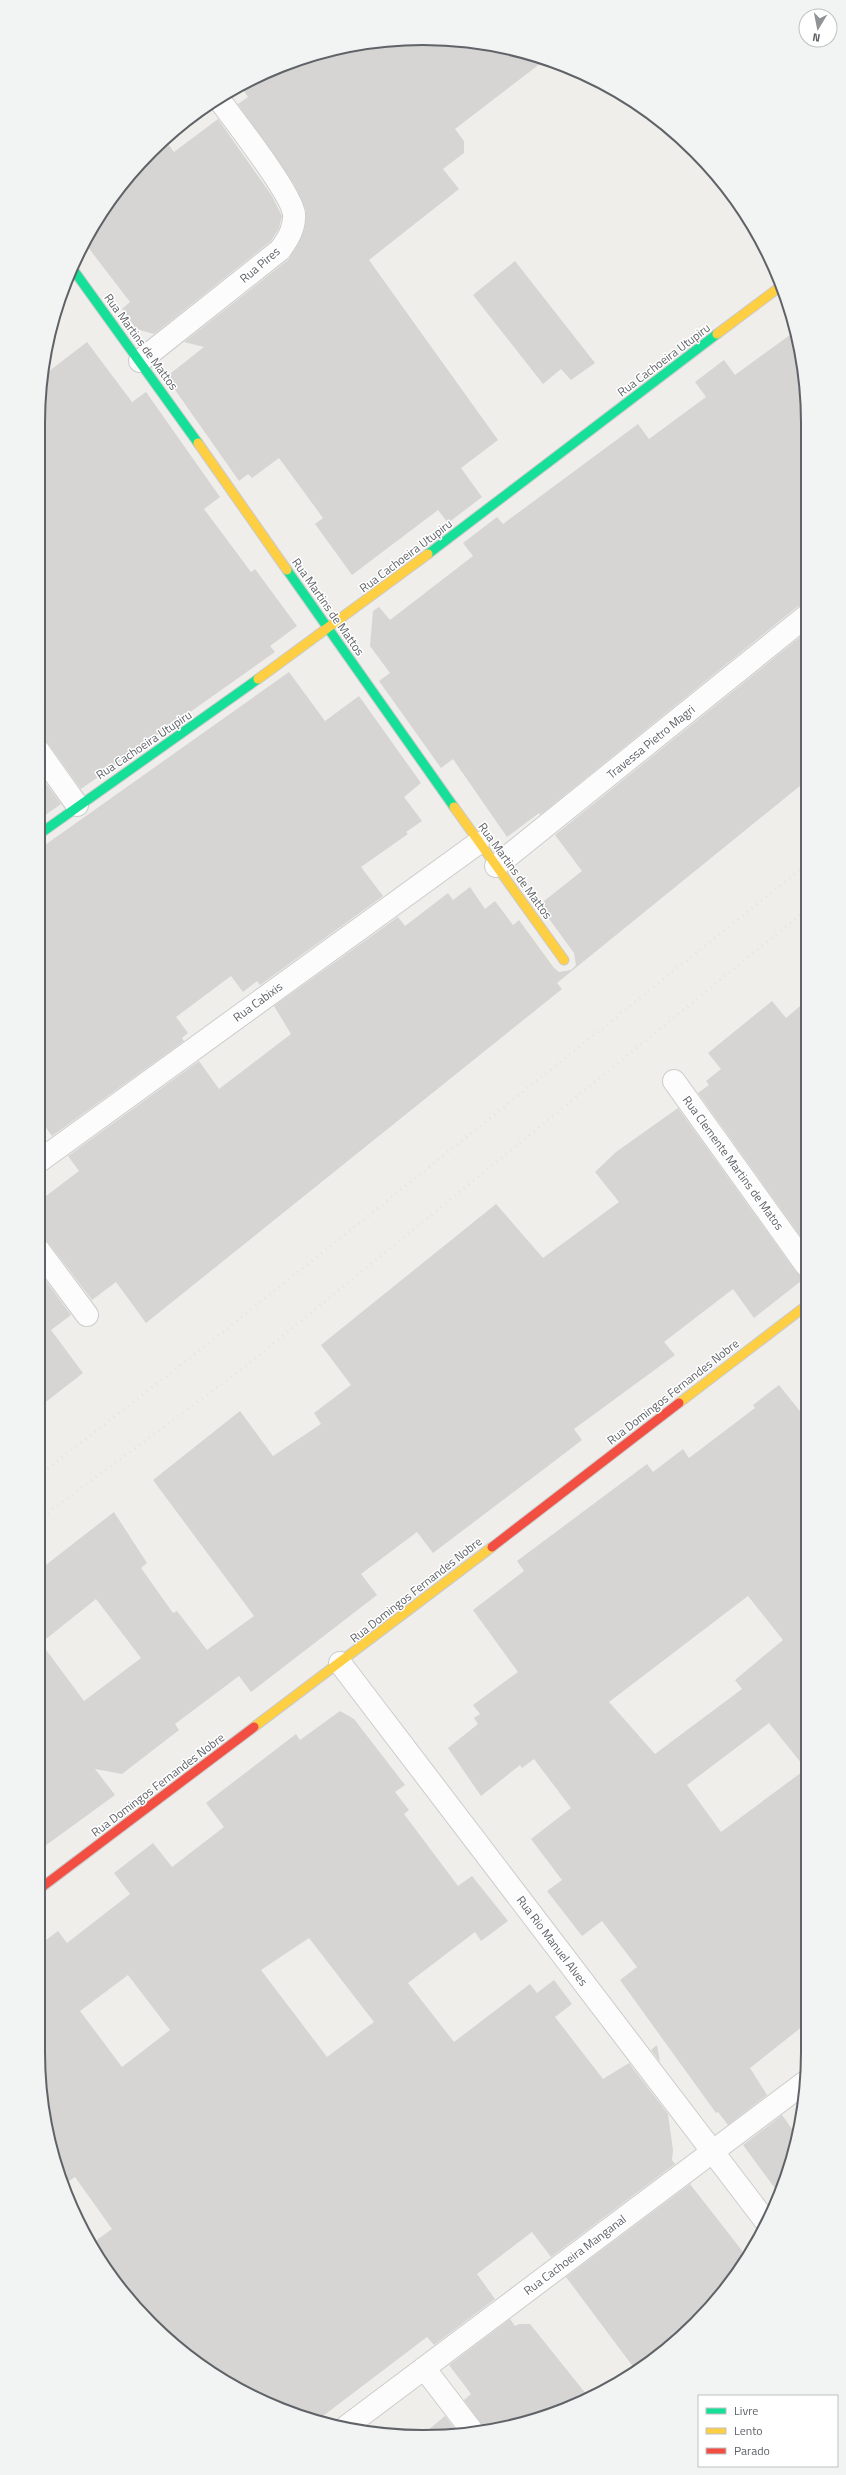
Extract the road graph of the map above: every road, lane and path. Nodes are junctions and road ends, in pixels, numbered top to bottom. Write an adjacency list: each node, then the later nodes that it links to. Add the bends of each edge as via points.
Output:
1 (222, 104): 4 (street, Rua Pires, via 285,194 294,214 291,234 280,250)
2 (76, 273): 4 (street, Rua Martins de Mattos)
3 (776, 289): 6 (street, Rua Cachoeira Utupiru)
4 (140, 360): 6 (street, Rua Martins de Mattos)
5 (801, 620): 11 (street, Travessa Pietro Magri)
6 (329, 629): 8 (street, Rua Cachoeira Utupiru); 10 (street, Rua Martins de Mattos)
7 (45, 760): 8 (street)
8 (77, 805): 9 (street, Rua Cachoeira Utupiru)
9 (45, 830)
10 (478, 843): 11 (street, Rua Martins de Mattos); 14 (street, Rua Cabixis)
11 (496, 866): 12 (street, Rua Martins de Mattos)
12 (564, 960)
13 (674, 1081): 16 (street, Rua Clemente Martins de Matos)
14 (45, 1157)
15 (45, 1258): 18 (street)
16 (801, 1258)
17 (801, 1309): 19 (street, Rua Domingos Fernandes Nobre)
18 (87, 1315)
19 (340, 1663): 20 (street, Rua Domingos Fernandes Nobre); 22 (street, Rua Rio Manuel Alves)
20 (45, 1885)
21 (799, 2087): 22 (street, Rua Cachoeira Manganal)
22 (713, 2151): 23 (street, Rua Rio Manuel Alves); 24 (street, Rua Cachoeira Manganal)
23 (763, 2217)
24 (424, 2368): 25 (street, Rua Cachoeira Manganal); 26 (street)
25 (351, 2423)
26 (469, 2427)

